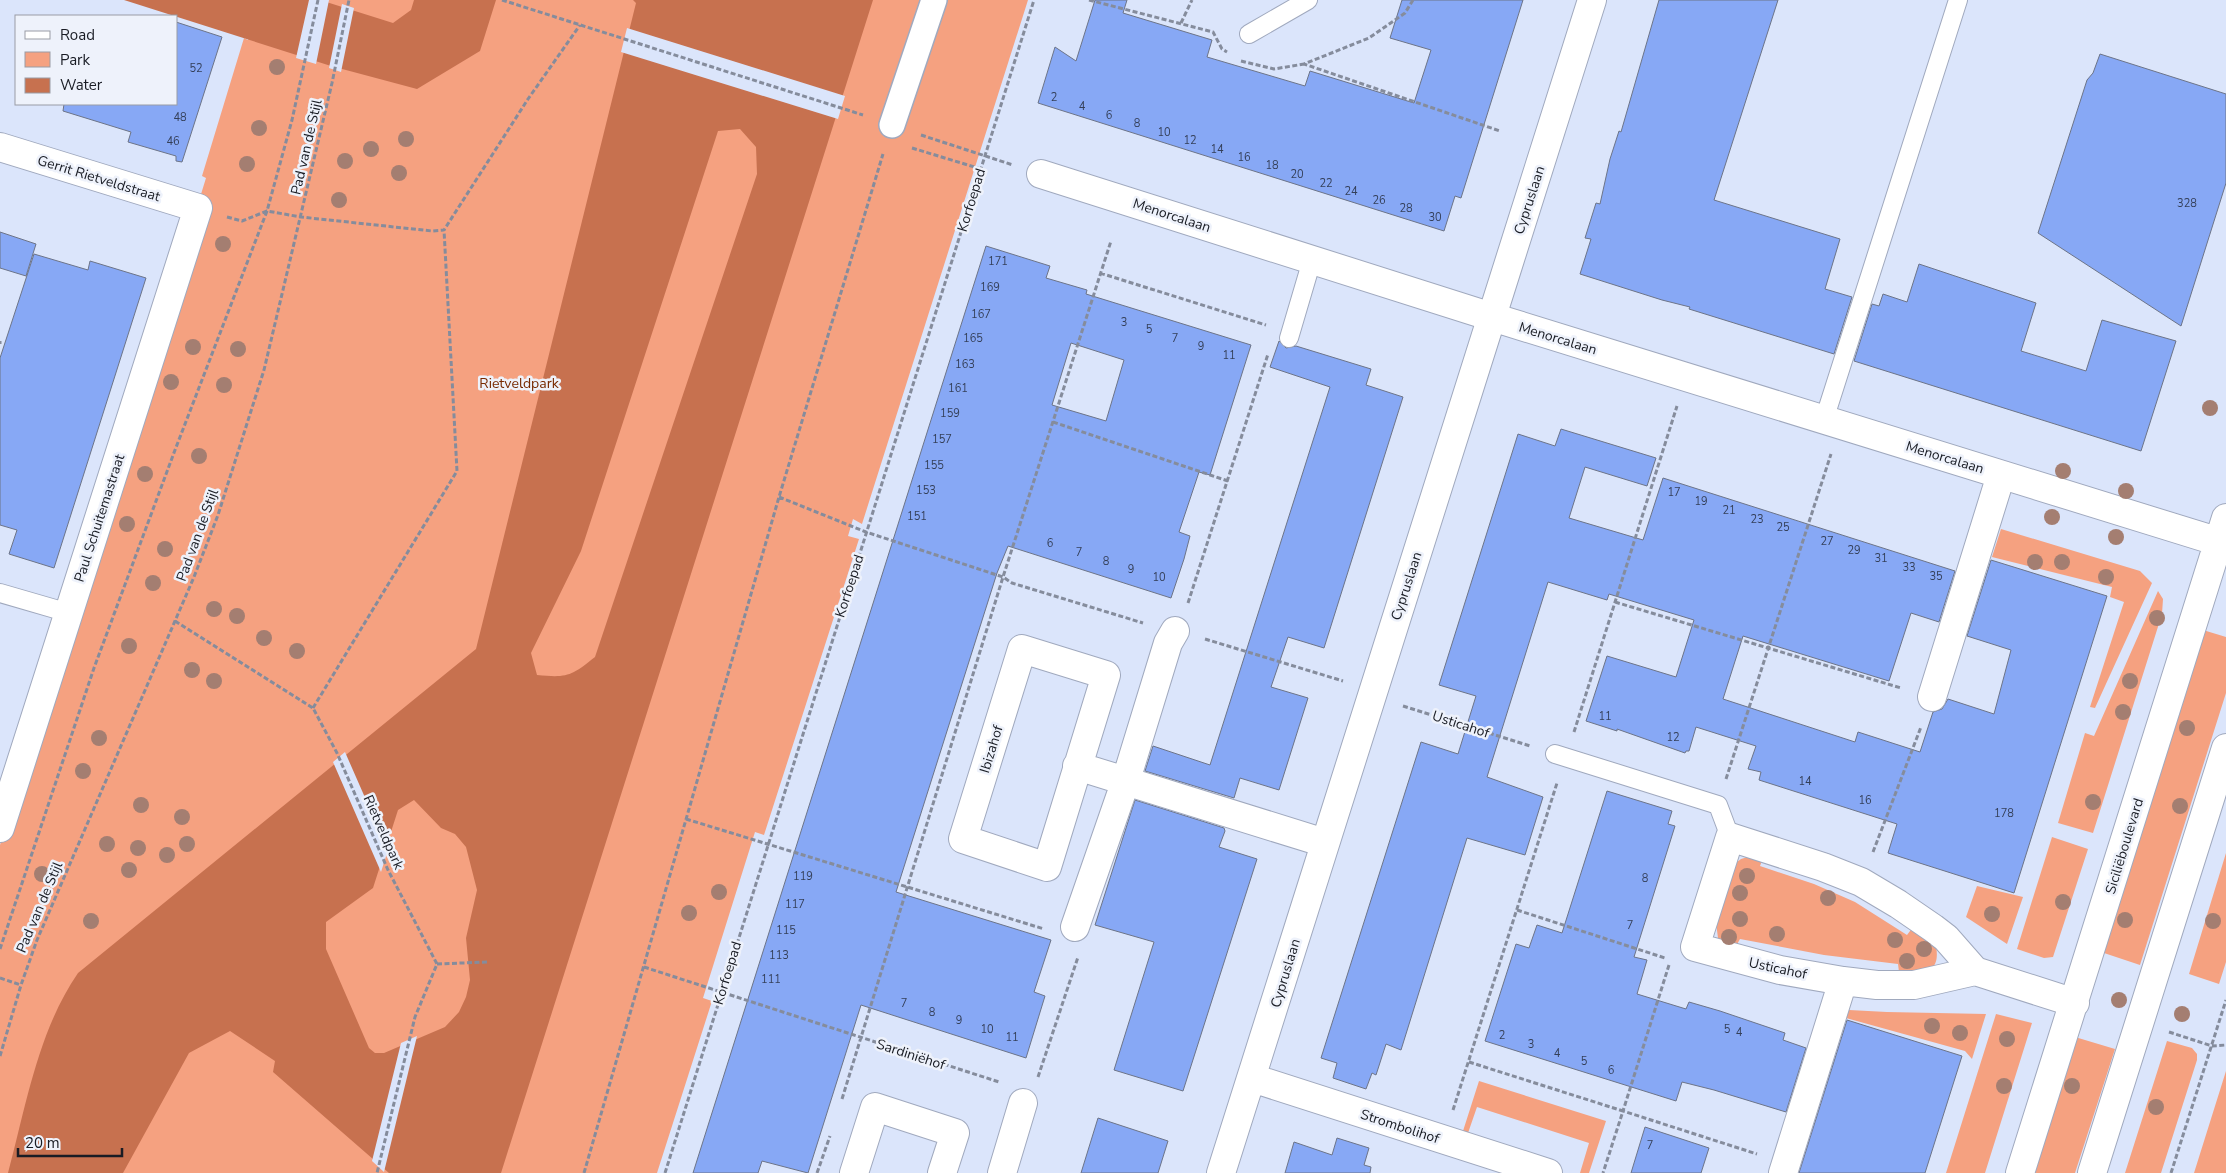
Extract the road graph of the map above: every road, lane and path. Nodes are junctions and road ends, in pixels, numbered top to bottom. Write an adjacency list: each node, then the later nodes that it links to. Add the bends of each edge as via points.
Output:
1 (318, 0): 26 (path, Pad van de Stijl, via 303,73)
2 (349, 0): 27 (path, Pad van de Stijl)
3 (502, 0): 13 (path)
4 (934, 0): 20 (street)
5 (1034, 0): 22 (path, Korfoepad)
6 (1089, 0): 12 (path)
7 (1192, 0): 12 (path)
8 (1308, 0): 14 (lane)
9 (1413, 0): 17 (path, via 1405,13 1369,38)
10 (1592, 0): 32 (street, Cypruslaan)
11 (1958, 0): 38 (lane)
12 (1181, 24): 15 (path, via 1214,32 1222,49)
13 (580, 25): 18 (path); 28 (path)
14 (1249, 34)
15 (1230, 54)
16 (1237, 59): 17 (path, via 1274,69)
17 (1304, 64): 19 (path)
18 (844, 108)
19 (1500, 131)
20 (890, 132): 22 (path); 23 (path); 41 (path)
21 (0, 147): 25 (street, Gerrit Rietveldstraat)
22 (985, 156): 23 (path, Korfoepad); 24 (path)
23 (981, 169): 42 (path, Korfoepad)
24 (1041, 174): 30 (street, Menorcalaan)
25 (198, 208): 26 (path, via 242,221); 47 (street, Paul Schuitemastraat)
26 (267, 211): 27 (path); 71 (path, Pad van de Stijl, via 94,668)
27 (301, 217): 28 (path); 48 (path, Pad van de Stijl, via 264,370 218,515)
28 (444, 230): 56 (path, via 457,471)
29 (1111, 242): 31 (path)
30 (1312, 260): 32 (street, Menorcalaan); 34 (lane)
31 (1100, 273): 33 (path); 37 (path)
32 (1492, 318): 36 (street, Menorcalaan); 54 (street, Cypruslaan)
33 (1267, 325)
34 (1289, 338)
35 (1270, 346): 40 (path)
36 (1686, 377): 38 (street, Menorcalaan); 46 (path)
37 (1054, 422): 40 (path); 44 (path)
38 (1832, 422): 39 (street, Menorcalaan); 52 (path)
39 (2001, 475): 43 (street, Menorcalaan); 55 (street)
40 (1228, 481): 49 (path, via 1182,621)
41 (779, 497): 42 (path); 62 (path)
42 (866, 532): 44 (path); 66 (path, Korfoepad)
43 (2224, 534): 82 (street, Siciliëboulevard)
44 (1003, 577): 49 (path, via 1021,586); 50 (path)
45 (0, 593): 47 (lane)
46 (1615, 602): 52 (path); 58 (path)
47 (69, 613): 63 (street, Paul Schuitemastraat)
48 (175, 621): 56 (path, Rietveldpark); 79 (path, Pad van de Stijl, via 37,940)
49 (1175, 631): 53 (path); 60 (street, via 1168,643)
50 (982, 644): 51 (path); 68 (path)
51 (990, 646)
52 (1768, 648): 55 (path); 61 (path)
53 (1343, 681)
54 (1372, 696): 58 (path, Usticahof); 65 (street, Cypruslaan)
55 (1932, 698): 67 (path)
56 (313, 708): 74 (path, Rietveldpark, via 337,753 388,870)
57 (2226, 748): 83 (street)
58 (1560, 755): 61 (lane); 69 (path)
59 (1077, 766): 59 (street, Ibizahof, via 1106,675 1022,649 963,839 1047,867); 60 (street)
60 (1126, 780): 65 (street); 70 (street)
61 (1718, 805): 64 (lane)
62 (686, 819): 66 (path); 75 (path)
63 (0, 828)
64 (1730, 837): 67 (street); 78 (street, Usticahof, via 1695,947 1752,964)
65 (1325, 843): 88 (street, Cypruslaan)
66 (768, 845): 68 (path); 80 (path, Korfoepad)
67 (1861, 882): 76 (street, via 1946,938)
68 (908, 888): 70 (path, via 1063,934); 84 (path)
69 (1517, 910): 91 (path, via 1671,960); 91 (path, via 1469,1062)
70 (1075, 927): 89 (path, via 1082,943 1036,1082)
71 (2, 938): 72 (path, Pad van de Stijl)
72 (0, 949)
73 (487, 962): 74 (path)
74 (437, 964): 94 (path, via 415,1018)
75 (644, 967): 80 (path, Sardiniëhof); 95 (path)
76 (1975, 971): 78 (street, Usticahof, via 1914,985); 82 (street)
77 (0, 978): 79 (path)
78 (1843, 981): 93 (street)
79 (21, 985): 87 (path, Pad van de Stijl)
80 (721, 993): 84 (path, Sardiniëhof); 96 (path, Korfoepad)
81 (2226, 1000): 86 (path)
82 (2075, 1003): 104 (street, Siciliëboulevard)
83 (2138, 1023): 86 (path); 105 (street)
84 (861, 1038): 89 (path, Sardiniëhof, via 1014,1087); 90 (path)
85 (2226, 1045): 86 (path)
86 (2212, 1046): 106 (path)
87 (0, 1056)
88 (1252, 1078): 101 (street, Cypruslaan); 102 (street, Strombolihof)
89 (1023, 1102): 100 (street)
90 (840, 1104)
91 (1623, 1111): 93 (path); 103 (path)
92 (831, 1130): 97 (path)
93 (1784, 1168)
94 (376, 1173)
95 (584, 1173)
96 (665, 1173)
97 (818, 1173)
98 (854, 1173): 99 (street, via 875,1107 955,1132)
99 (942, 1173)
100 (1002, 1173)
101 (1221, 1173)
102 (1548, 1173)
103 (1603, 1173)
104 (2020, 1173)
105 (2092, 1173)
106 (2171, 1173)

